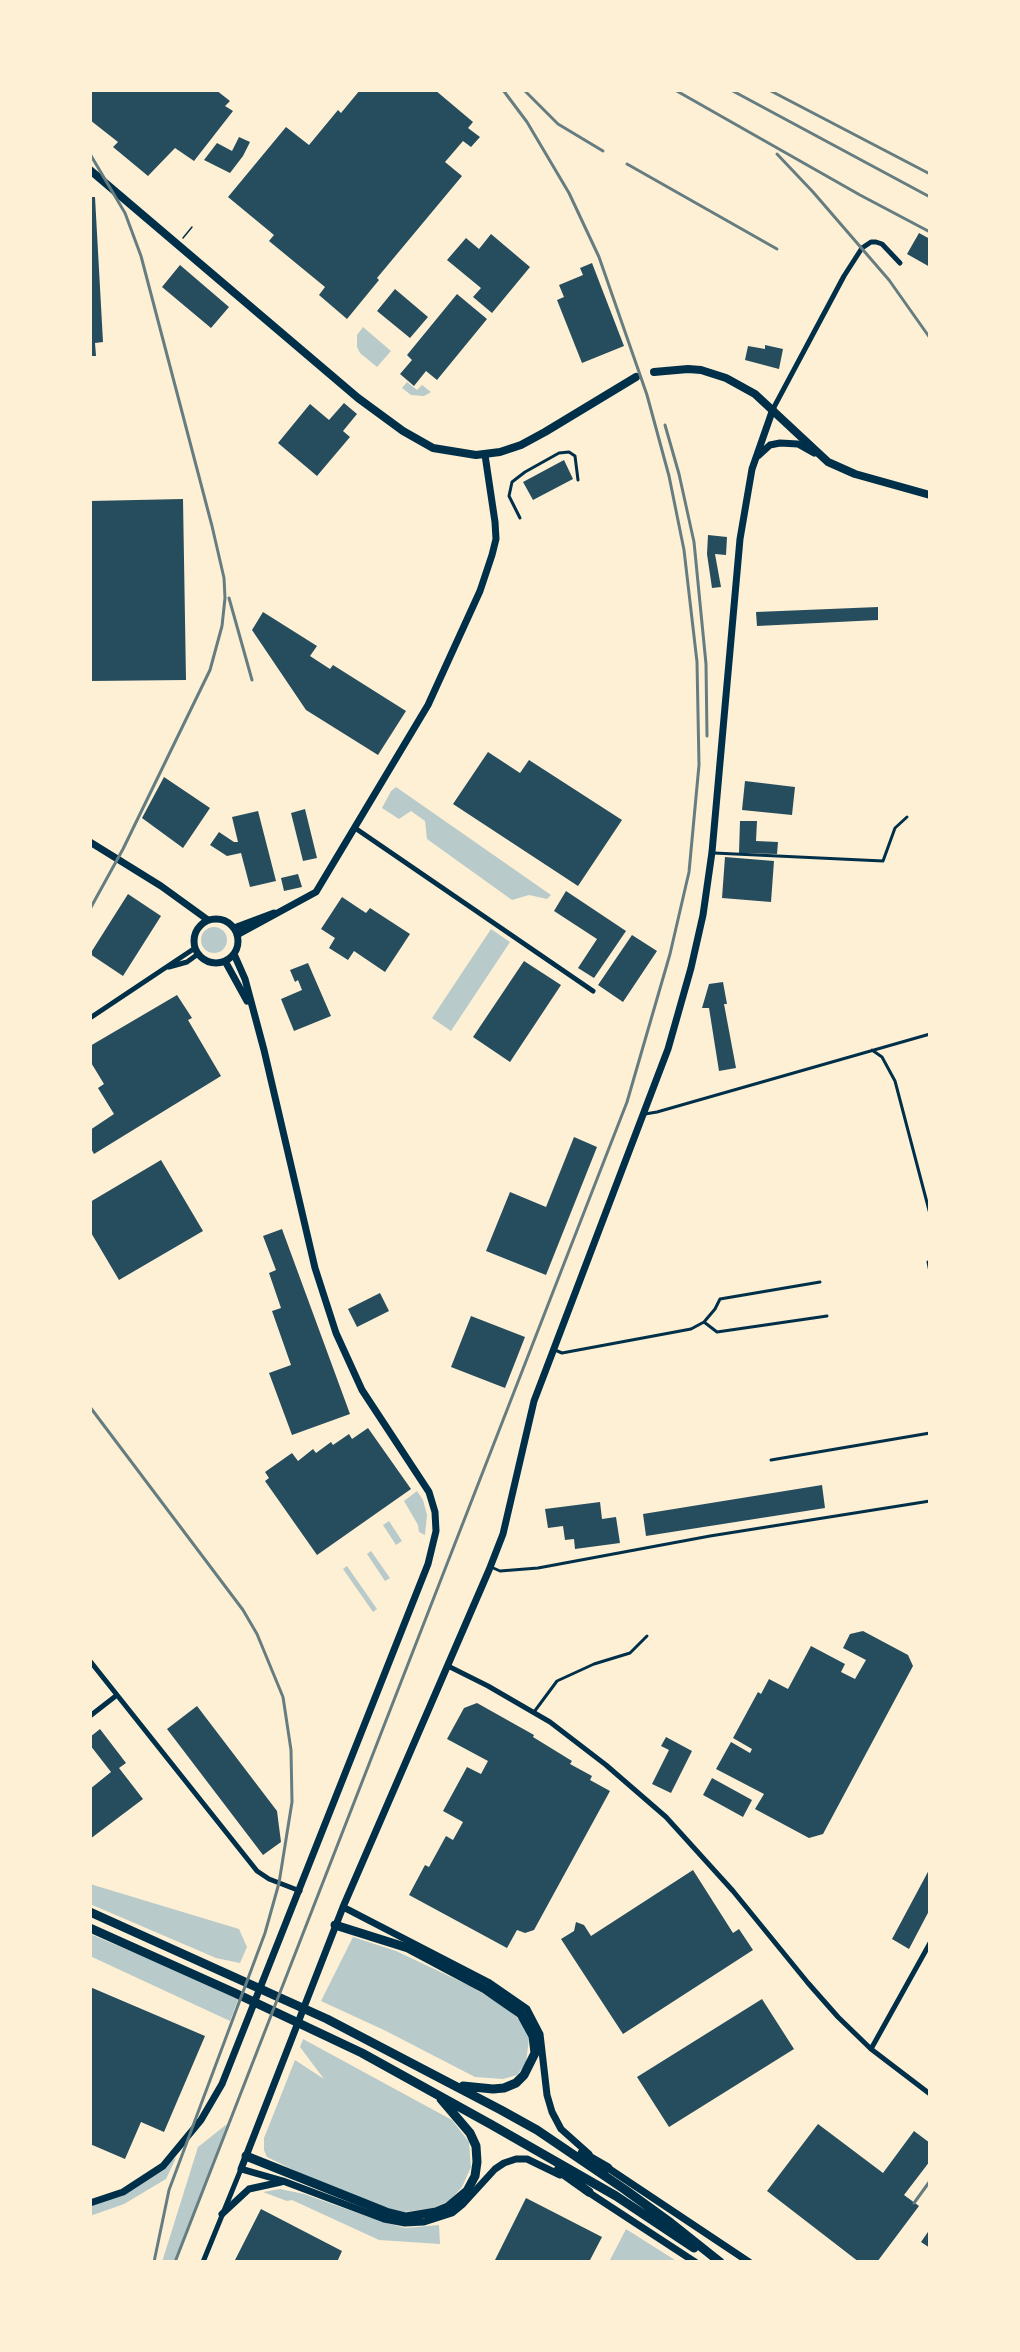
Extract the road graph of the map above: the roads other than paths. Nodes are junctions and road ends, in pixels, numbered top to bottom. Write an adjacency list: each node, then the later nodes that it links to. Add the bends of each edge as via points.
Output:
1 (90, 170): 6 (main road, via 383,417 433,448)
2 (900, 263): 5 (street, via 882,244 870,242 862,248)
3 (654, 372): 5 (main road, via 688,369 714,373 747,388)
4 (636, 377): 6 (main road, via 521,445)
5 (773, 409): 7 (main road); 8 (street)
6 (485, 455): 13 (street, via 496,538 487,573 428,705)
7 (822, 458): 8 (street, via 798,444 775,443 760,451); 10 (main road, via 855,474)
8 (752, 469): 15 (street, via 740,539)
9 (578, 480): 11 (lane, via 576,456 569,452 559,453 525,472 512,482 509,496)
10 (930, 495)
11 (520, 518)
12 (907, 817): 15 (lane, via 896,828 883,861)
13 (355, 828): 17 (street, via 316,892); 21 (street)
14 (90, 842): 16 (street, via 161,886)
15 (712, 852): 28 (street, via 691,968)
16 (206, 921): 17 (street, via 222,920); 18 (street, via 195,933)
17 (235, 931): 19 (street)
18 (196, 951): 20 (street, via 208,962); 23 (street)
19 (234, 954): 20 (street); 22 (street)
20 (225, 961): 22 (street)
21 (593, 991)
22 (253, 1011): 46 (street, via 315,1268 333,1324 362,1390 429,1492 435,1512 436,1531 428,1564)
23 (90, 1018)
24 (930, 1034): 25 (lane)
25 (921, 1036): 26 (lane); 27 (lane)
26 (930, 1038)
27 (872, 1050): 28 (lane); 29 (lane, via 882,1057 895,1081)
28 (644, 1114): 35 (street)
29 (930, 1214)
30 (928, 1262): 31 (lane)
31 (930, 1272)
32 (820, 1282): 34 (lane, via 720,1299)
33 (827, 1316): 34 (lane, via 717,1332)
34 (704, 1322): 35 (lane, via 692,1329 574,1351)
35 (553, 1350): 39 (street, via 534,1401 503,1534)
36 (930, 1433): 37 (lane)
37 (771, 1460)
38 (930, 1501): 39 (lane, via 538,1568 500,1571)
39 (490, 1567): 42 (street)
40 (647, 1636): 44 (lane, via 630,1653 594,1664 557,1682)
41 (90, 1661): 43 (street)
42 (448, 1665): 44 (street); 47 (street)
43 (117, 1695): 45 (street); 46 (street, via 257,1871)
44 (534, 1712): 52 (street, via 606,1765 673,1824 808,1983)
45 (90, 1716)
46 (300, 1891): 63 (street, via 222,2084 201,2120 163,2166 123,2192)
47 (343, 1907): 49 (street); 59 (street, via 488,1982 527,2009 540,2034 552,2112 561,2129)
48 (90, 1912): 53 (highway, via 327,2019)
49 (335, 1925): 53 (highway, via 408,1948 485,1989 521,2014 533,2036 534,2053 524,2075 504,2088); 58 (street)
50 (90, 1928): 54 (highway, via 321,2032)
51 (930, 1943): 52 (street)
52 (871, 2049): 55 (street)
53 (456, 2086): 56 (highway)
54 (435, 2093): 57 (highway); 58 (highway, via 470,2133 476,2146 475,2176 467,2191 448,2208 406,2217 386,2212)
55 (930, 2094)
56 (537, 2130): 59 (highway); 67 (highway, via 671,2223)
57 (515, 2139): 62 (highway); 67 (highway, via 616,2196)
58 (246, 2156): 60 (street)
59 (608, 2168): 68 (street)
60 (241, 2169): 61 (street); 64 (street)
61 (283, 2181): 62 (street, via 405,2223 452,2214 495,2169 516,2159 539,2163); 64 (street, via 249,2189)
62 (589, 2192): 66 (street)
63 (90, 2203)
64 (222, 2214): 65 (street)
65 (203, 2262)
66 (695, 2262)
67 (717, 2262)
68 (749, 2262)

